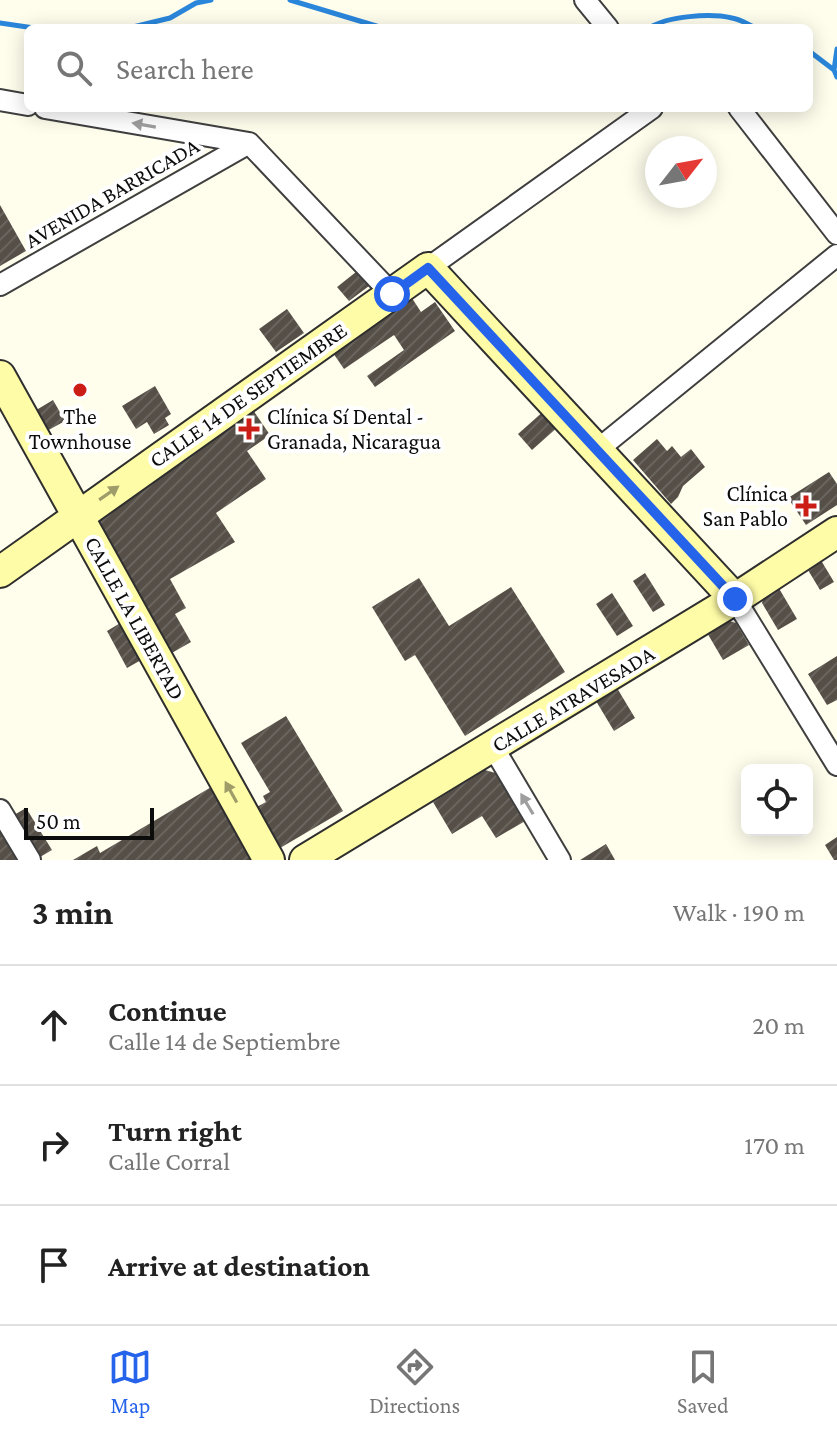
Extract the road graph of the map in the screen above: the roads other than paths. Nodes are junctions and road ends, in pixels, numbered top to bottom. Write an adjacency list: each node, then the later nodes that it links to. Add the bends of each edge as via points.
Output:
1 (0, 100): 2 (street)
2 (24, 104)
3 (68, 112): 6 (street, one-way to 3)
4 (646, 112): 9 (street, CALLE 14 DE SEPTIEMBRE)
5 (742, 112): 7 (street)
6 (249, 143): 10 (street, AVENIDA BARRICADA); 11 (street)
7 (837, 234)
8 (837, 255): 13 (street)
9 (428, 268): 11 (street, CALLE 14 DE SEPTIEMBRE); 13 (street)
10 (0, 285)
11 (392, 294): 14 (street, CALLE 14 DE SEPTIEMBRE, one-way to 11)
12 (0, 376): 14 (street, CALLE LA LIBERTAD)
13 (596, 451): 17 (street)
14 (79, 515): 16 (street, CALLE 14 DE SEPTIEMBRE); 22 (street, CALLE LA LIBERTAD, one-way to 14)
15 (837, 532): 17 (street, CALLE ATRAVESADA)
16 (0, 572)
17 (735, 599): 18 (street, CALLE ATRAVESADA); 19 (street)
18 (493, 747): 23 (street, CALLE ATRAVESADA); 24 (street, one-way to 18)
19 (837, 765)
20 (0, 810): 21 (street)
21 (30, 860)
22 (269, 860)
23 (305, 860)
24 (560, 860)

